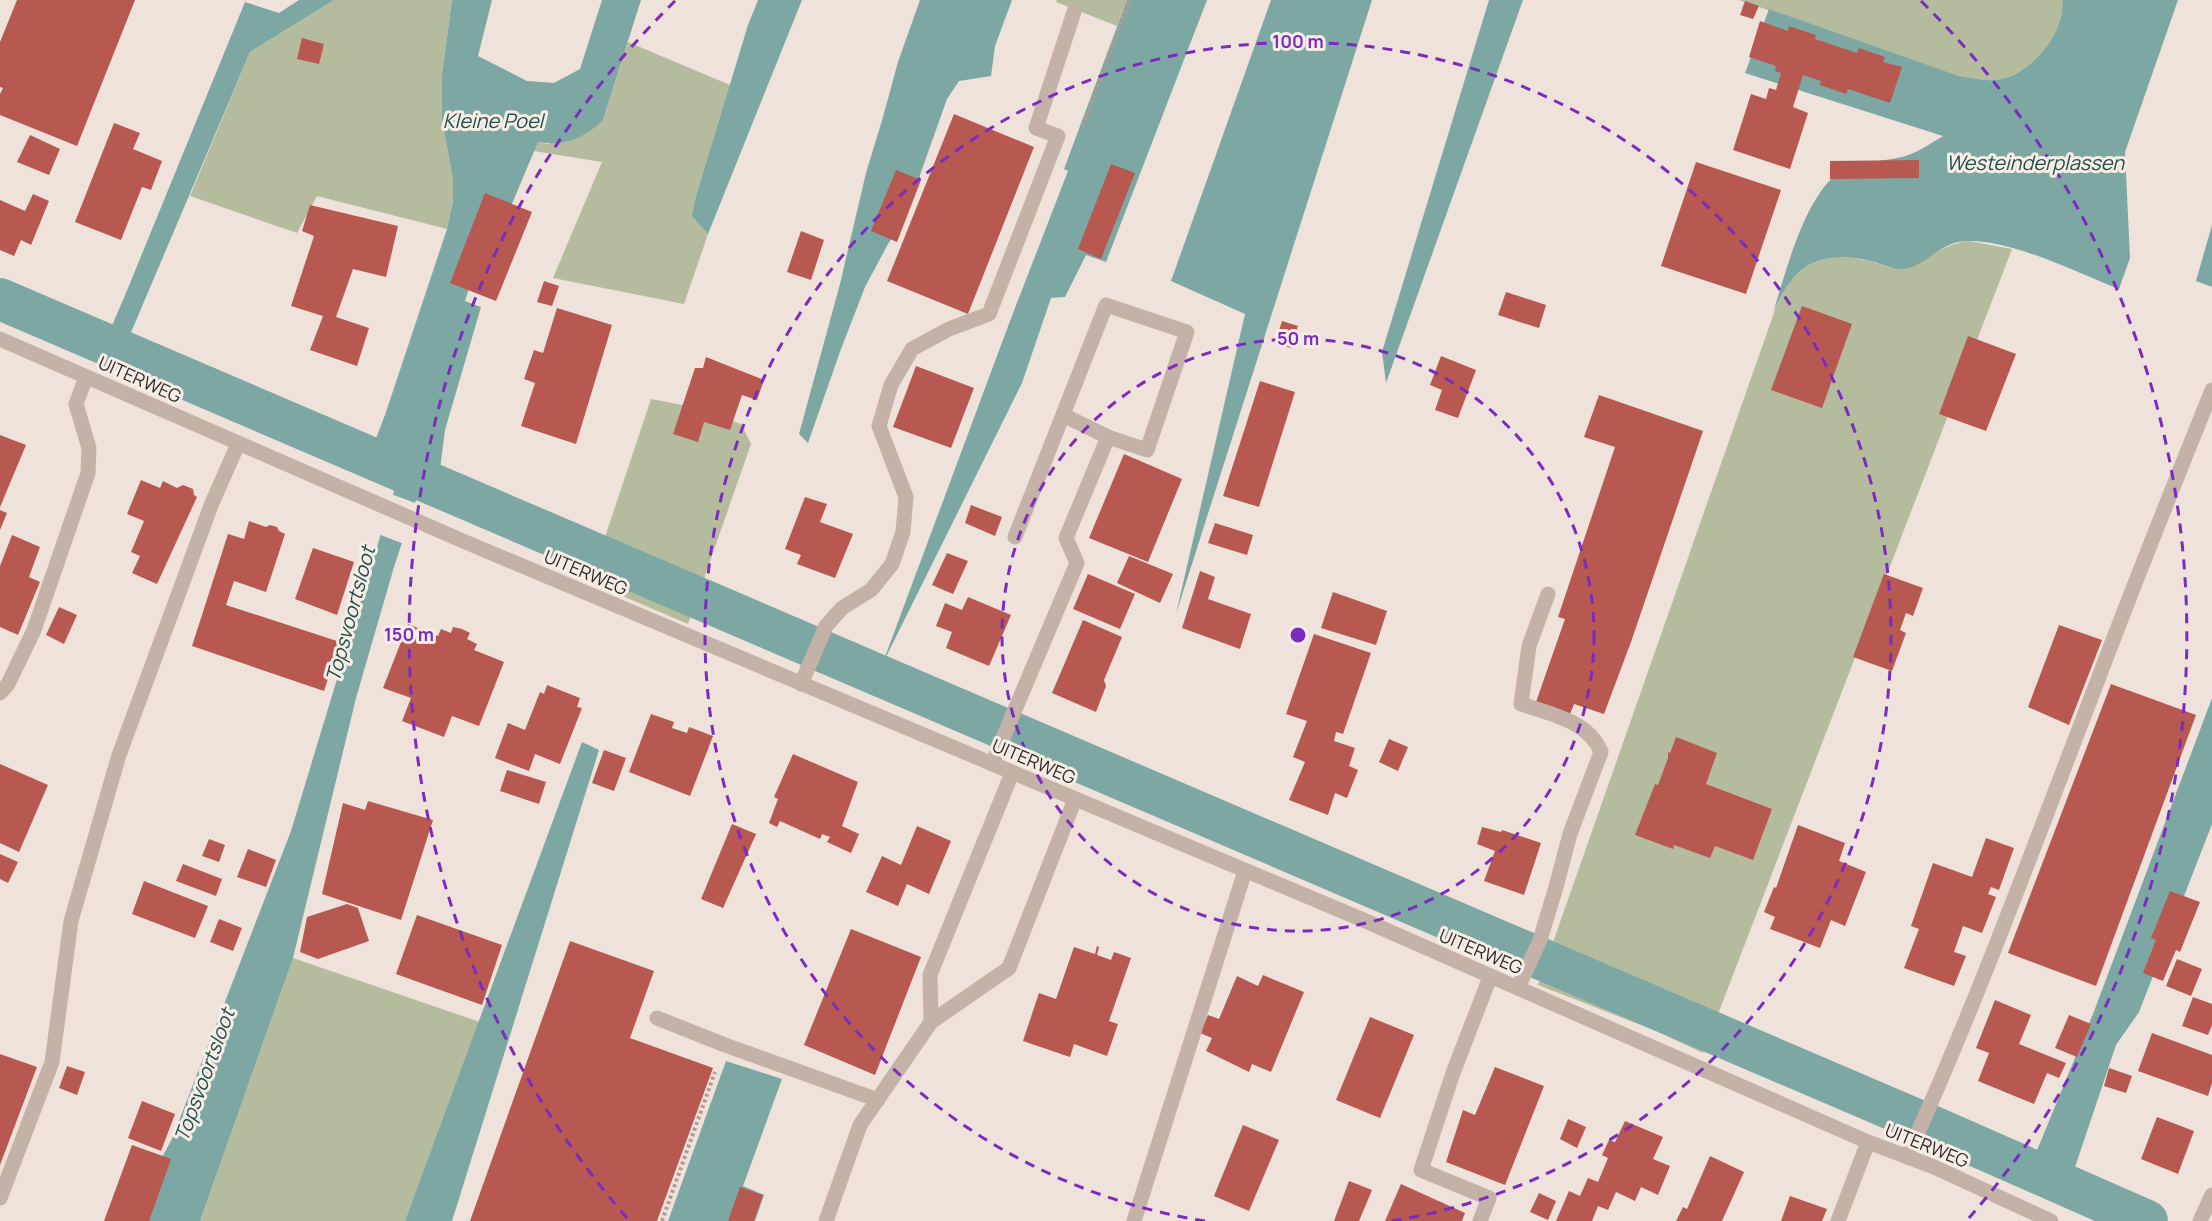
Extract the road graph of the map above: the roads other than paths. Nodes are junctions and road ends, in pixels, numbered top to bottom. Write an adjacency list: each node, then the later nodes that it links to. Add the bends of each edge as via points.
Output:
1 (1074, 12): 10 (street, via 1036,128 1058,136 989,314 912,349 891,386 879,426 906,496 903,532 892,564 871,590 842,608 826,626)
2 (0, 339): 3 (street, UITERWEG)
3 (86, 377): 7 (street, UITERWEG); 11 (street, via 76,404 89,448 88,473 34,630)
4 (2212, 390): 22 (street, via 2008,915)
5 (1063, 415): 6 (street); 6 (street, via 1106,305 1187,332 1147,450); 8 (street)
6 (1108, 437): 12 (street, via 1066,538 1077,563)
7 (238, 444): 10 (street, UITERWEG); 24 (street, via 212,503 119,755 71,921 52,1062)
8 (1015, 537)
9 (1548, 594): 17 (street, via 1529,646 1521,704 1577,724 1590,733 1601,753 1570,834 1540,940)
10 (801, 684): 12 (street, UITERWEG)
11 (0, 693)
12 (992, 764): 13 (street, UITERWEG)
13 (1012, 773): 14 (street, UITERWEG); 19 (street, via 930,975)
14 (1075, 800): 15 (street, UITERWEG); 19 (street, via 1009,968)
15 (1245, 871): 16 (street, UITERWEG); 26 (street)
16 (1490, 977): 17 (street, UITERWEG); 27 (street, via 1421,1170 1489,1198)
17 (1518, 988): 21 (street, UITERWEG)
18 (657, 1018): 20 (street)
19 (931, 1022): 20 (street)
20 (878, 1100): 25 (street, via 860,1125)
21 (1868, 1142): 22 (street, UITERWEG); 28 (street)
22 (1907, 1157): 29 (street, UITERWEG)
23 (2212, 1195): 30 (street)
24 (0, 1198)
25 (826, 1221)
26 (1134, 1221)
27 (1480, 1221)
28 (1838, 1221)
29 (2051, 1221)
30 (2200, 1221)

